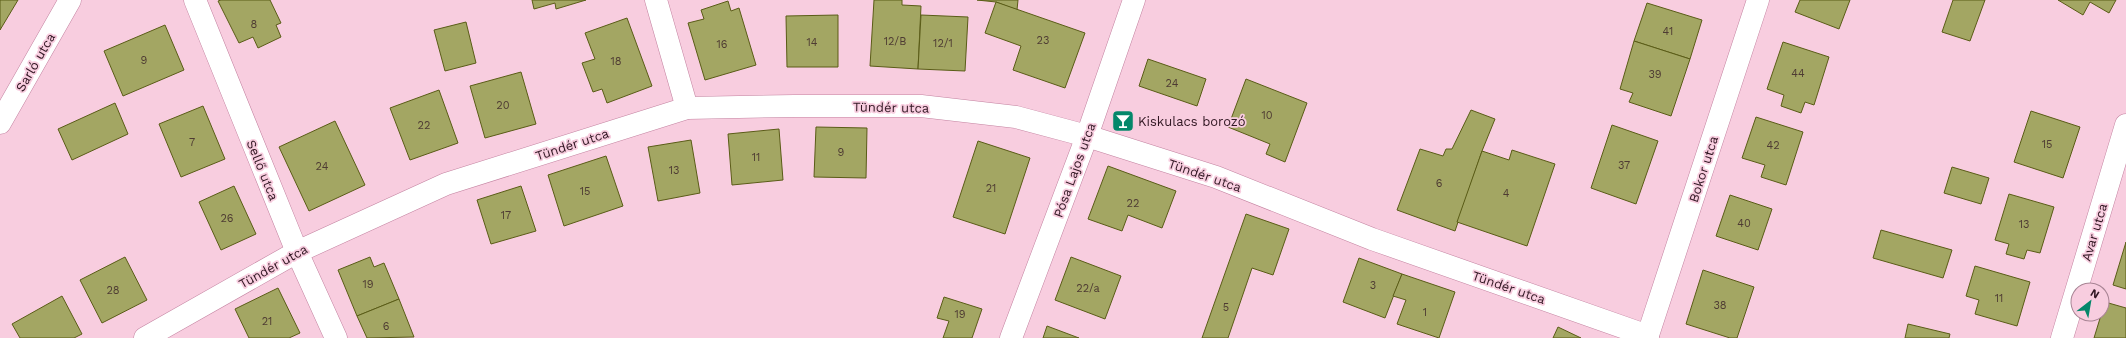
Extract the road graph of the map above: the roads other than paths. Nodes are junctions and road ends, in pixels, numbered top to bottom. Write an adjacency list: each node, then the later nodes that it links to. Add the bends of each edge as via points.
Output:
1 (70, 0): 7 (street, Sarló utca)
2 (195, 0): 10 (street, Sellő utca)
3 (656, 0): 6 (street)
4 (1134, 0): 9 (street, Pósa Lajos utca)
5 (1758, 0): 11 (street, Bokor utca)
6 (687, 108): 9 (street, Tündér utca, via 921,106 1016,118); 10 (street, Tündér utca, via 446,184)
7 (0, 124)
8 (2126, 125): 15 (street, Avar utca)
9 (1087, 136): 11 (street, Tündér utca, via 1216,177 1372,239); 14 (street, Pósa Lajos utca)
10 (297, 252): 12 (street, Tündér utca); 13 (street, Sellő utca)
11 (1647, 337)
12 (145, 338)
13 (336, 338)
14 (1011, 338)
15 (2062, 338)

